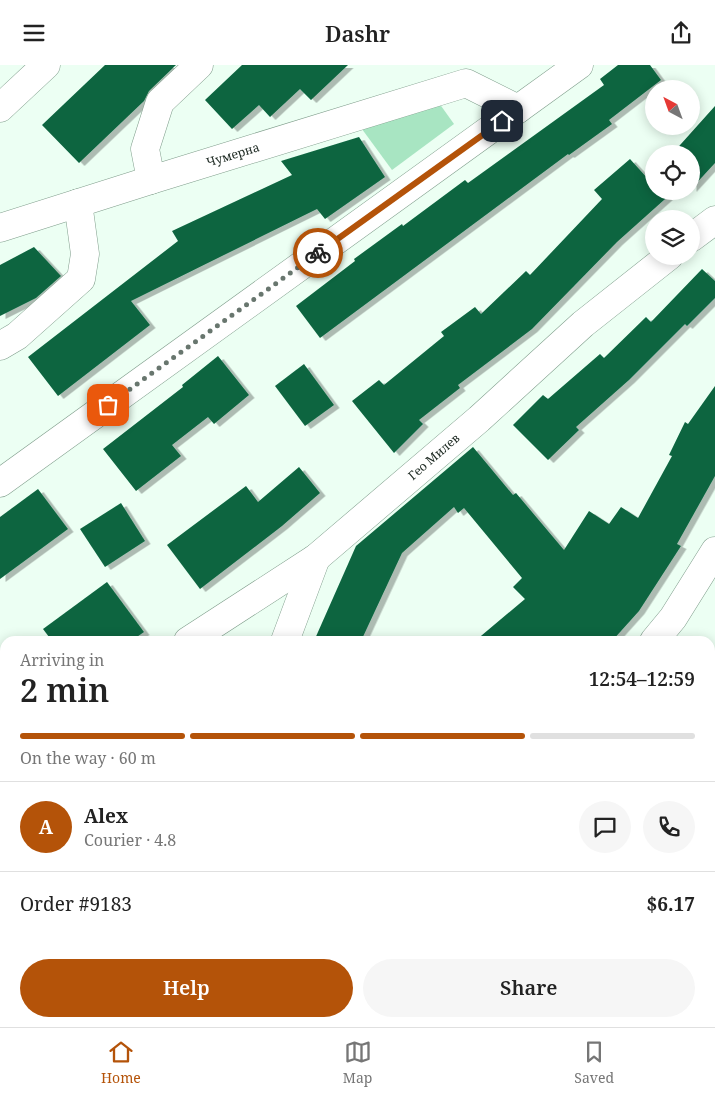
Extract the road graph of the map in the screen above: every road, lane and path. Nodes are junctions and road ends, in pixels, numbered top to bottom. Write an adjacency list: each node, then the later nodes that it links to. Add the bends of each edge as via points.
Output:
1 (46, 65): 5 (street)
2 (199, 65): 7 (street, via 160,102 145,149)
3 (579, 65): 6 (street)
4 (471, 74): 6 (street, Чумерна); 7 (street, Чумерна)
5 (0, 108)
6 (518, 109): 14 (street)
7 (151, 180): 8 (street, Чумерна)
8 (78, 203): 10 (street, Чумерна); 13 (street, via 85,255 81,279 17,337)
9 (715, 220): 11 (street)
10 (0, 228)
11 (700, 231)
12 (658, 265): 16 (street, Гео Милев, via 583,325)
13 (0, 346)
14 (0, 483)
15 (715, 551): 19 (street)
16 (316, 558): 17 (street, Гео Милев); 18 (street)
17 (196, 636)
18 (287, 636)
19 (658, 636)

